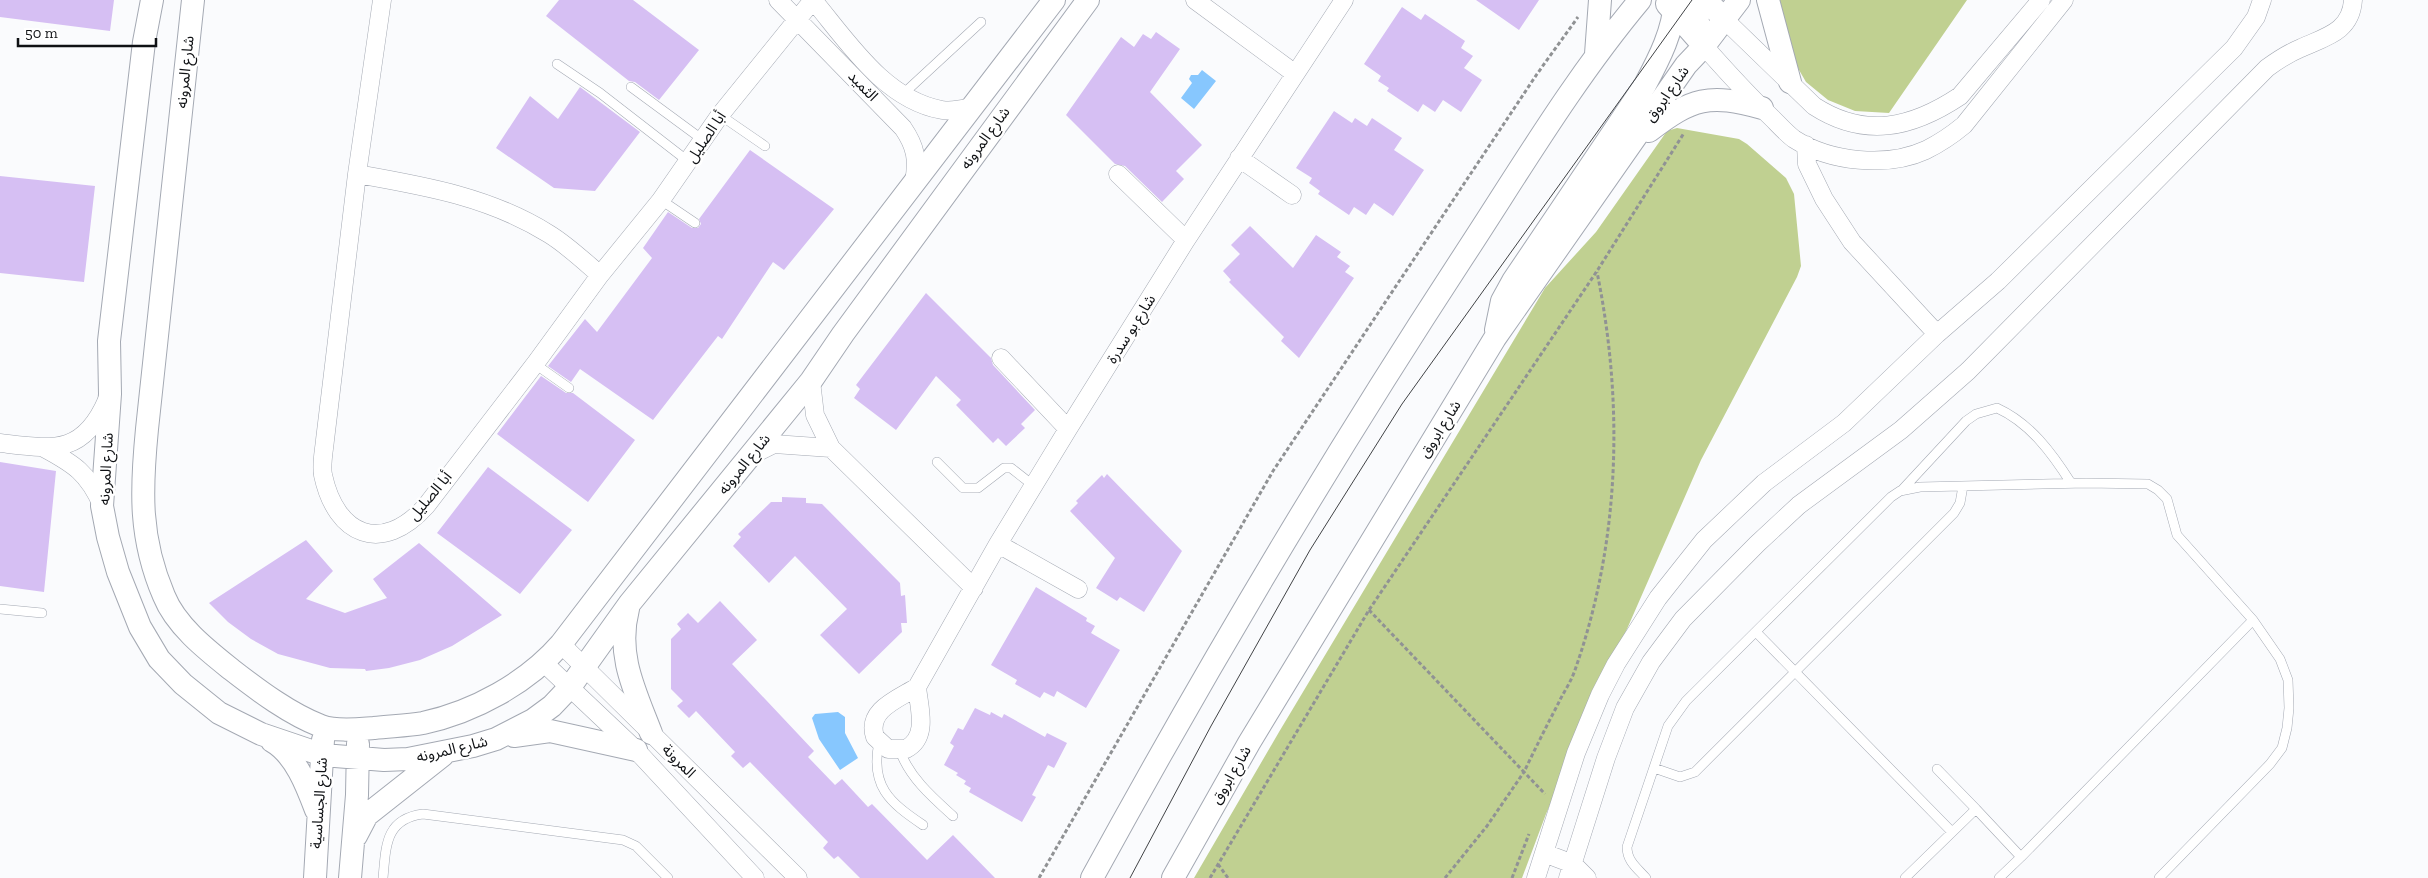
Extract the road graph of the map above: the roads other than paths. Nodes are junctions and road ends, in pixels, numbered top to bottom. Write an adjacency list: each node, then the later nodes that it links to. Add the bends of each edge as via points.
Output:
1 (152, 0): 53 (street, شارع المرونه, via 144,42 109,341)
2 (193, 0): 79 (street, شارع المرونه, via 146,429 142,484 145,534 164,596 191,633 209,652 260,691)
3 (382, 0): 39 (street, أبا الصليل)
4 (778, 0): 20 (street, الثميد)
5 (813, 0): 20 (street, أبا الصليل); 29 (street, الثميد, via 875,73)
6 (1054, 0): 30 (street, شارع المرونه)
7 (1195, 0): 26 (street)
8 (1640, 0): 24 (street)
9 (1706, 0): 21 (street)
10 (1739, 0): 21 (street, شارع ابروق)
11 (1768, 0): 27 (street)
12 (2041, 0): 27 (street, via 1960,96 1944,107 1901,125 1850,123 1830,116 1814,106)
13 (2064, 0): 35 (street, via 1977,111 1946,139 1924,151 1868,160 1834,155)
14 (2262, 0): 47 (street, via 2256,17 2234,48 1998,281)
15 (2353, 0): 101 (street, via 2349,15 2338,32 2292,52 2267,68 1968,371 1901,430 1792,511 1683,619 1651,662 1625,708)
16 (1088, 1): 51 (street, شارع المرونه, via 854,317)
17 (1341, 1): 26 (street, شارع بو سدرة)
18 (1676, 3): 23 (street); 48 (street, via 1671,29 1645,85 1506,294)
19 (1591, 5): 24 (street)
20 (799, 19): 32 (street, أبا الصليل); 41 (street, الثميد, via 885,108 912,141 918,164)
21 (1725, 20): 23 (street, شارع ابروق); 27 (street)
22 (981, 22): 29 (lane)
23 (1704, 46): 31 (street); 34 (street, شارع ابروق, via 1686,65)
24 (1596, 54): 98 (street, via 1377,389 1242,611)
25 (557, 64): 38 (lane)
26 (1294, 73): 37 (street, شارع بو سدرة)
27 (1790, 82)
28 (631, 87): 33 (lane)
29 (902, 95): 30 (street, الثميد, via 944,111)
30 (973, 107): 41 (street, شارع المرونه)
31 (1762, 108): 34 (street, via 1717,99 1703,101 1674,112); 35 (street, via 1792,138)
32 (720, 114): 33 (street, أبا الصليل); 36 (lane)
33 (703, 140): 38 (street, أبا الصليل)
34 (1634, 142): 48 (street, شارع ابروق)
35 (1806, 145): 47 (street, via 1807,164 1824,199 1852,242)
36 (765, 146)
37 (1240, 158): 42 (street); 45 (street, شارع بو سدرة)
38 (690, 162): 43 (street, أبا الصليل)
39 (357, 174): 46 (street, via 433,187 485,202 521,217 551,235); 50 (street, أبا الصليل, via 323,472 330,498 348,525 367,534 388,534 412,522)
40 (1118, 174): 45 (street)
41 (913, 186): 73 (street, شارع المرونه)
42 (1292, 195)
43 (662, 200): 44 (lane); 46 (street, أبا الصليل)
44 (695, 223)
45 (1186, 240): 54 (street, شارع بو سدرة)
46 (600, 275): 50 (street, أبا الصليل)
47 (1937, 334): 99 (street, via 1844,423 1764,483 1704,540 1658,598 1616,664 1587,724)
48 (1495, 338): 110 (street, شارع ابروق, via 1254,734)
49 (1000, 358): 54 (street)
50 (535, 364): 52 (lane)
51 (811, 381): 57 (street, via 815,415); 58 (street, شارع المرونه)
52 (569, 388)
53 (110, 394): 56 (street, via 98,420 83,436 73,442); 64 (street, شارع المرونه)
54 (1068, 429): 61 (street, شارع بو سدرة)
55 (0, 443): 56 (street)
56 (44, 448): 64 (street, via 73,463 95,488)
57 (831, 448): 58 (street, via 774,444); 66 (street)
58 (752, 455): 68 (street, شارع المرونه)
59 (937, 462): 61 (lane, via 964,488 978,488 1004,468 1011,468)
60 (2072, 483): 62 (lane); 63 (lane, via 2050,452 2014,416 1997,408 1976,414 1966,421); 71 (lane, via 2137,482 2158,490 2167,500 2177,535)
61 (1034, 486): 65 (street, شارع بو سدرة)
62 (1964, 486): 63 (lane); 76 (lane, via 1954,513)
63 (1900, 491): 72 (lane)
64 (102, 506): 82 (street, شارع المرونه, via 118,572 140,627 159,659 183,684 219,713)
65 (998, 544): 66 (street, شارع بو سدرة); 67 (street)
66 (974, 588): 78 (street, شارع بو سدرة)
67 (1078, 589)
68 (630, 603): 75 (street, شارع المرونه); 81 (street, via 623,630 625,660)
69 (0, 609): 70 (lane)
70 (42, 613)
71 (2253, 620): 100 (lane); 116 (lane, via 2280,658 2288,680 2289,708 2282,748)
72 (1756, 632): 76 (lane); 90 (lane, via 1686,700 1668,726)
73 (561, 644): 74 (street, شارع المرونه); 75 (street, المرونة)
74 (544, 663): 77 (street, المرونة); 80 (street, شارع المرونه, via 500,692 452,715 421,723)
75 (585, 668): 77 (street, شارع المرونه); 81 (street, المرونة)
76 (1796, 672): 90 (lane, via 1695,772 1680,777); 96 (lane)
77 (570, 687): 83 (street, شارع المرونه, via 533,720); 85 (street, المرونة)
78 (917, 687): 84 (street, شارع بو سدرة, via 877,714 874,732); 86 (street, via 921,732 911,747)
79 (323, 727): 80 (street, شارع المرونه); 88 (street, شارع الجساسية)
80 (358, 729): 89 (street)
81 (651, 733): 107 (street, المرونة)
82 (261, 734): 88 (street, شارع المرونه); 93 (street, via 277,743 289,757 301,775)
83 (496, 739): 85 (street, via 550,731); 87 (street, شارع المرونه)
84 (879, 742): 86 (street, via 888,750); 95 (lane, via 876,773 884,791 902,811)
85 (636, 750): 106 (street, المرونة)
86 (900, 751): 94 (lane, via 926,792)
87 (447, 752): 89 (street, شارع المرونه, via 384,760); 97 (street, via 367,815)
88 (323, 755): 89 (street, شارع المرونه); 93 (street, شارع الجساسية)
89 (358, 758): 97 (street)
90 (1654, 768): 113 (lane, via 1627,847 1632,863)
91 (1937, 769): 92 (lane)
92 (1976, 809): 96 (lane); 100 (lane)
93 (318, 814): 102 (street, شارع الجساسية)
94 (953, 816)
95 (923, 825)
96 (1952, 832): 114 (lane)
97 (354, 839): 103 (street)
98 (1110, 846): 108 (street); 109 (street)
99 (1544, 853): 101 (street); 111 (street)
100 (2021, 856): 115 (lane)
101 (1570, 871): 112 (street)
102 (315, 878)
103 (350, 878)
104 (383, 878): 105 (lane, via 389,836 403,820 423,814 623,840 636,846)
105 (668, 878)
106 (756, 878)
107 (798, 878)
108 (1092, 878)
109 (1103, 878)
110 (1172, 878)
111 (1536, 878)
112 (1587, 878)
113 (1646, 878)
114 (1906, 878)
115 (1999, 878)
116 (2159, 878)

